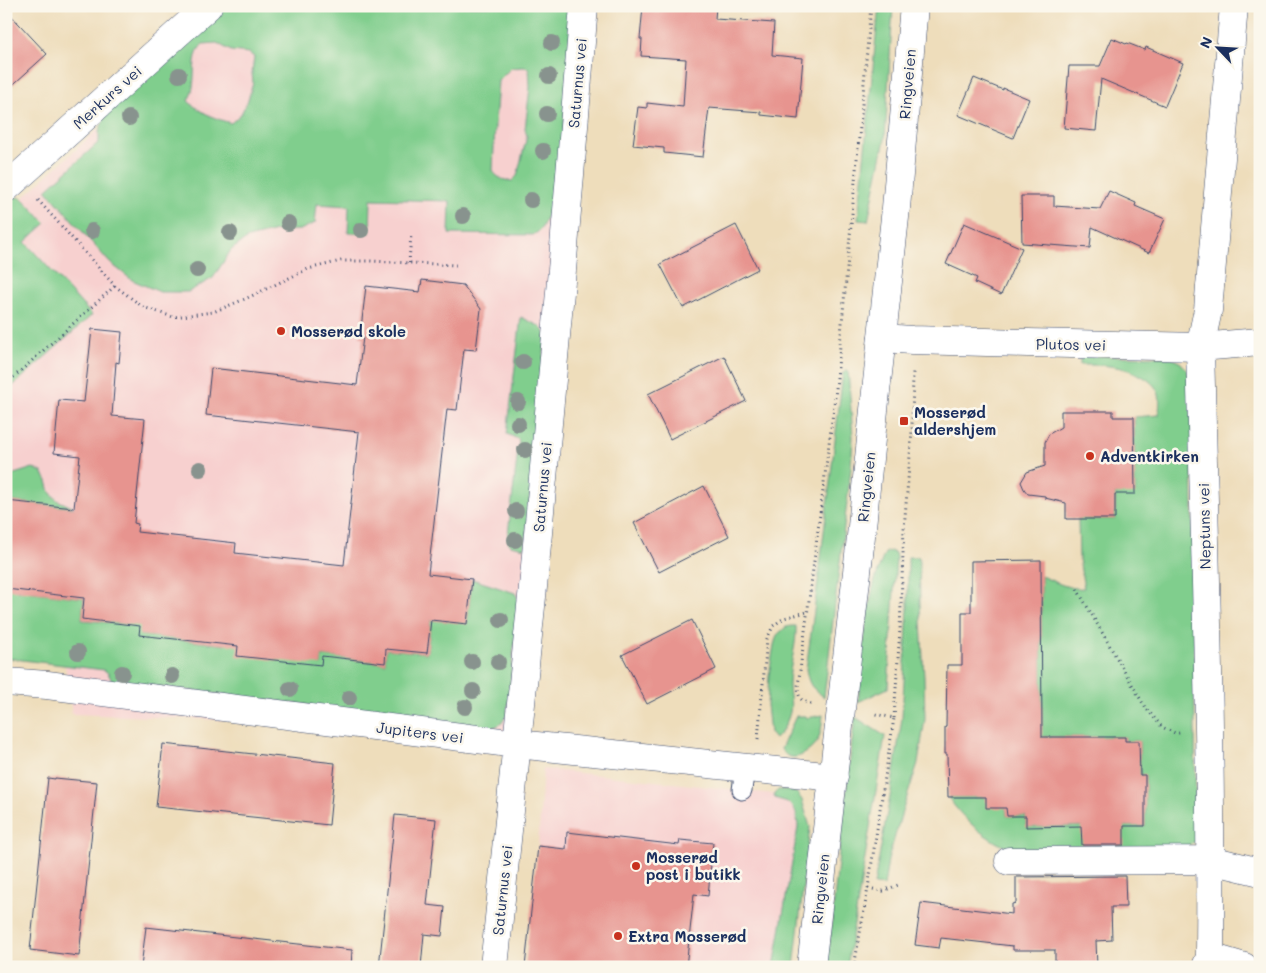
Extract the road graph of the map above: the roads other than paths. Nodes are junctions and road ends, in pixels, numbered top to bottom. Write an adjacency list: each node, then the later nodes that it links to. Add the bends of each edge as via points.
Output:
1 (208, 6): 5 (street, Merkurs vei)
2 (584, 6): 10 (street, Saturnus vei)
3 (914, 6): 6 (street, Ringveien)
4 (1234, 6): 8 (street, Neptuns vei, via 1208,310)
5 (11, 184)
6 (882, 338): 8 (street, Plutos vei); 11 (street, Ringveien)
7 (1260, 342): 8 (street, Plutos vei)
8 (1200, 347): 12 (street, Neptuns vei)
9 (6, 682): 10 (street, Jupiters vei)
10 (517, 744): 11 (street, Jupiters vei, via 744,779); 16 (street, Saturnus vei)
11 (834, 777): 17 (street, Ringveien)
12 (1211, 860): 13 (street); 14 (street); 15 (street, Neptuns vei)
13 (1009, 861)
14 (1260, 872)
15 (1208, 962): 18 (street, Neptuns vei)
16 (494, 967)
17 (811, 967)
18 (1244, 967)

